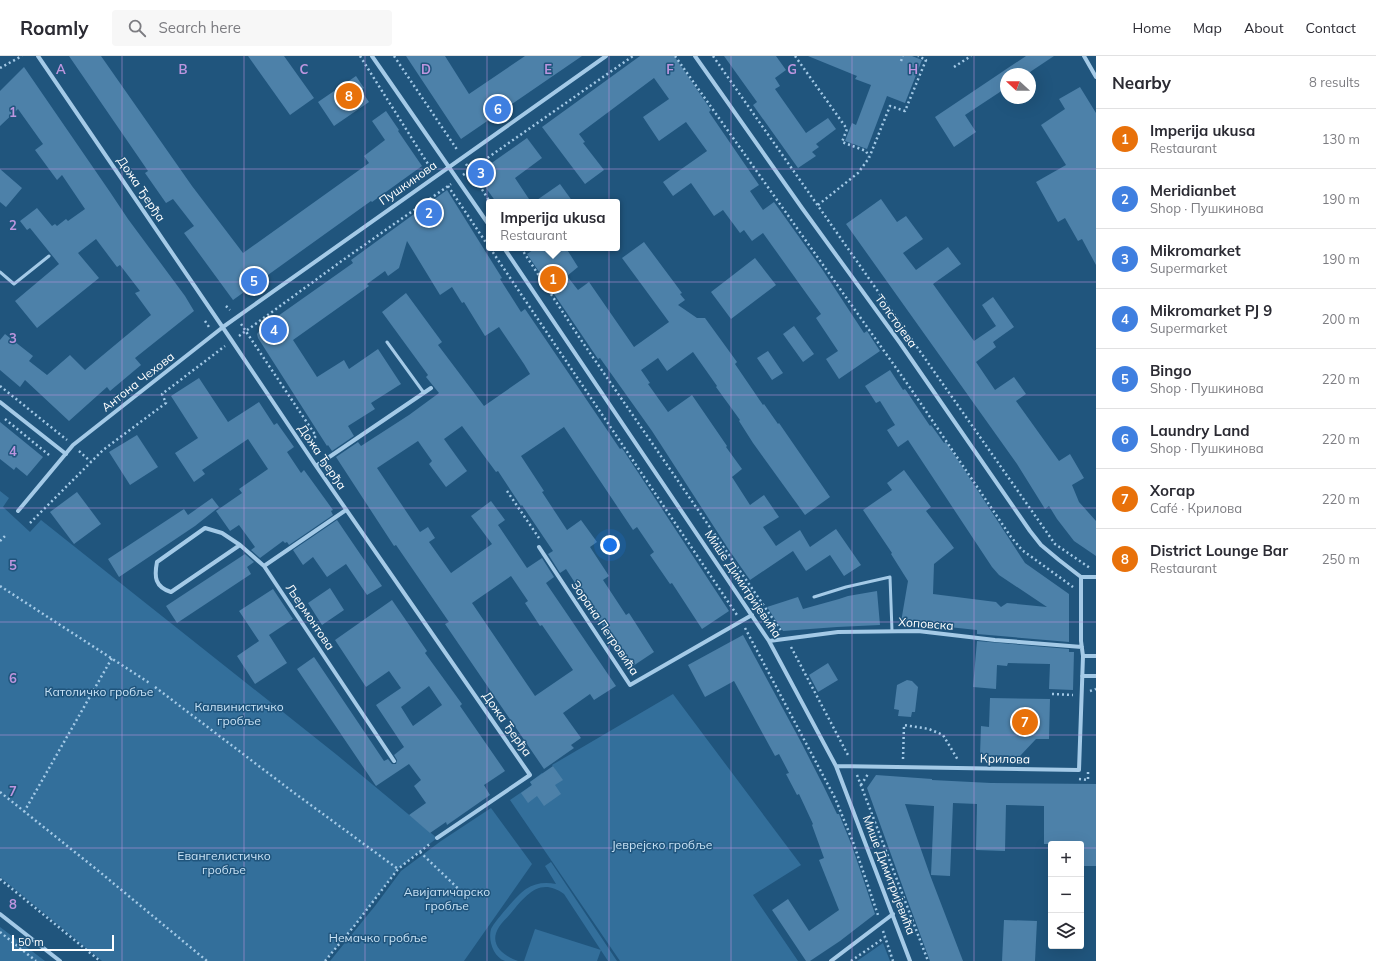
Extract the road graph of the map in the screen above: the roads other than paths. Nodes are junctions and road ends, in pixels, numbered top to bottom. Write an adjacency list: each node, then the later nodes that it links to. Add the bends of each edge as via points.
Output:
1 (38, 56): 12 (street, Дожа Ђерђа)
2 (372, 56): 7 (street)
3 (606, 56): 7 (street, Пушкинова)
4 (694, 56): 24 (street, Толстојева, via 1030,531 1042,545)
5 (1084, 56): 6 (street)
6 (1096, 77)
7 (449, 166): 8 (street); 12 (street, Пушкинова)
8 (486, 221)
9 (506, 251): 27 (street, Мише Димитријевића)
10 (49, 256): 11 (lane, via 14,284)
11 (0, 272)
12 (223, 327): 17 (street, Антона Чехова, via 73,445); 18 (street, Дожа Ђерђа)
13 (387, 342): 15 (lane)
14 (431, 388): 15 (street)
15 (424, 393): 18 (street)
16 (0, 402): 17 (street)
17 (66, 454): 19 (street, Антона Чехова)
18 (316, 466): 20 (street, Дожа Ђерђа)
19 (18, 510)
20 (346, 510): 23 (street); 37 (street, Дожа Ђерђа, via 530,775)
21 (240, 545): 21 (street, Љермонтова, via 222,533 205,528 157,562 155,575 164,590 171,592); 23 (street, Љермонтова)
22 (539, 547): 27 (street, Зорана Петровића, via 630,685)
23 (264, 566): 35 (street, Љермонтова)
24 (1081, 577): 25 (street); 30 (street, Крилова)
25 (1096, 577)
26 (814, 597): 28 (lane, via 890,577)
27 (752, 615): 29 (street, Мише Димитријевића)
28 (892, 631): 29 (street, Хоповска, via 838,632); 30 (street, Хоповска, via 918,631)
29 (769, 641): 36 (street, Мише Димитријевића)
30 (1082, 647): 31 (street, Крилова)
31 (1083, 656): 32 (street); 33 (street, Крилова)
32 (1096, 656)
33 (1082, 676): 34 (street); 36 (street, Крилова, via 1079,770)
34 (1096, 676)
35 (394, 762)
36 (836, 766): 39 (street, Мише Димитријевића)
37 (437, 838)
38 (0, 914): 40 (street)
39 (893, 914): 41 (street); 42 (street, Мише Димитријевића)
40 (60, 961)
41 (831, 961)
42 (910, 961)

